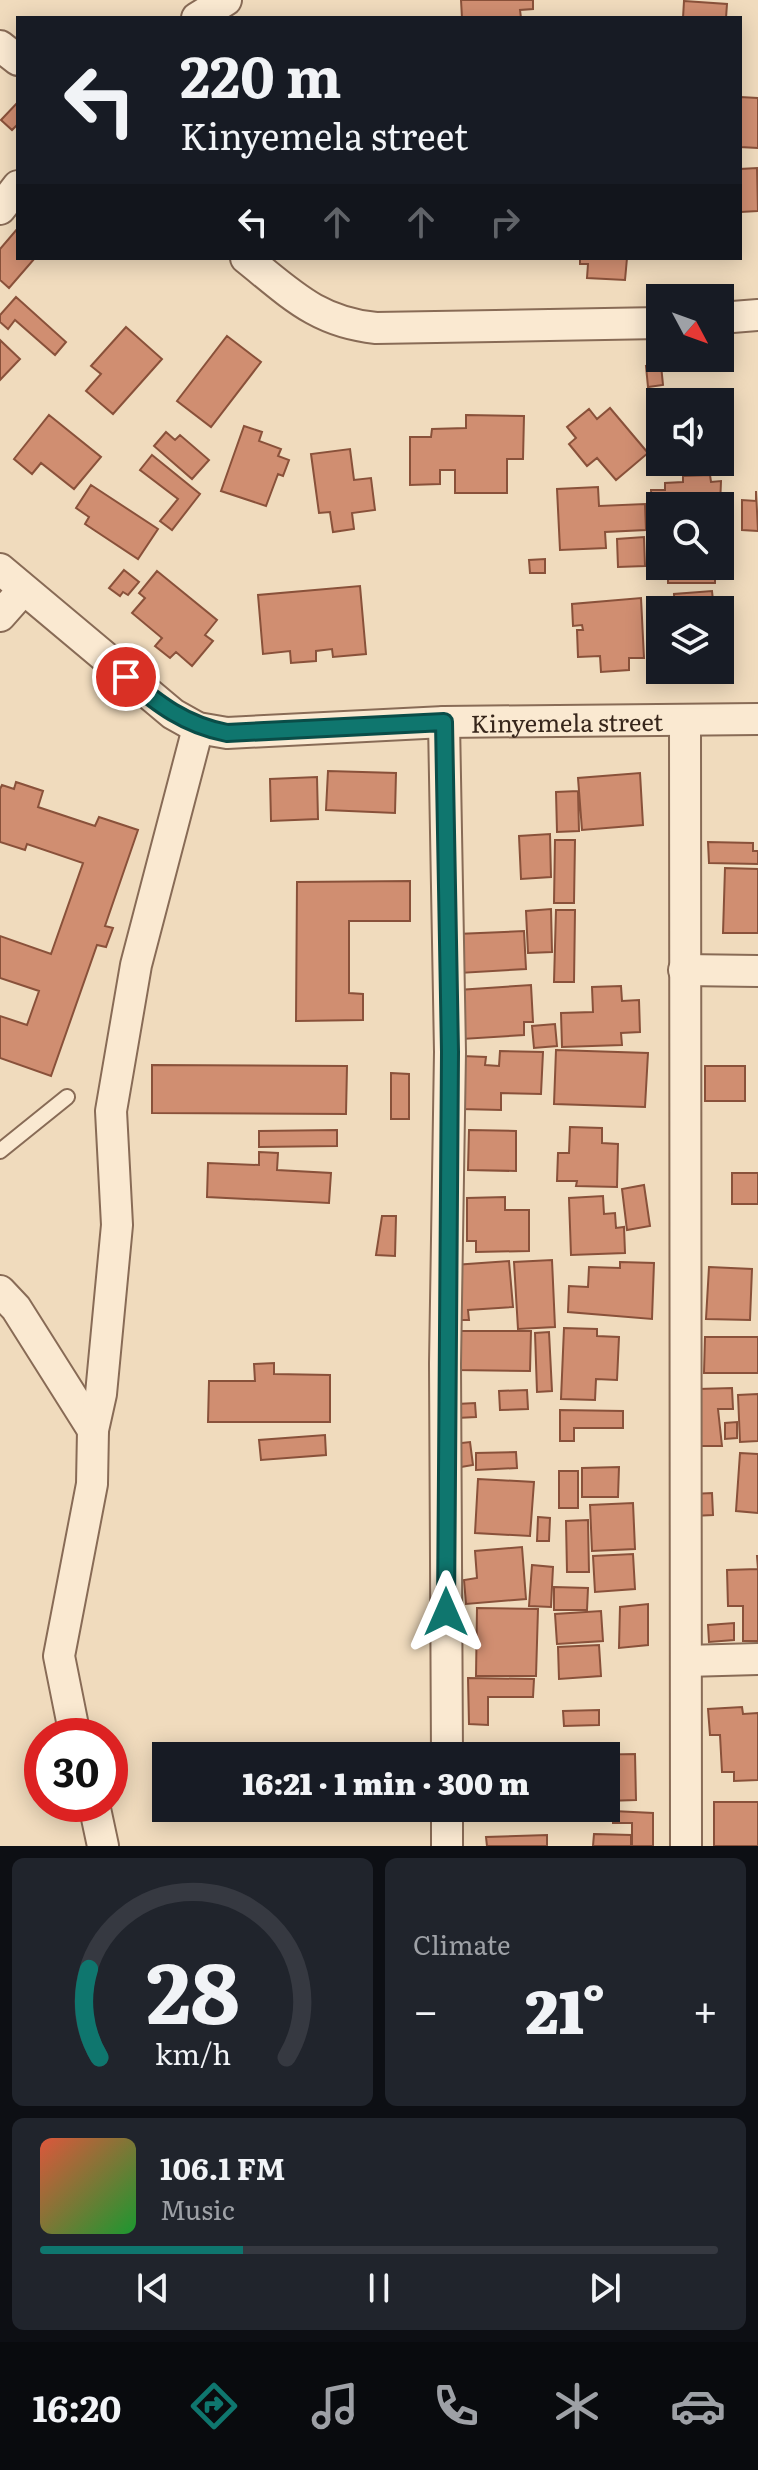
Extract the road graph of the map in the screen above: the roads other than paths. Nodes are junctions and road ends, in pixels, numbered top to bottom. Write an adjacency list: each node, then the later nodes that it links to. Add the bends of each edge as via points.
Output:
1 (226, 0): 2 (street)
2 (200, 16)
3 (0, 46): 4 (street)
4 (16, 58)
5 (16, 189): 6 (street)
6 (0, 209)
7 (248, 260): 10 (street, via 296,299 341,324 376,328)
8 (758, 315): 9 (street)
9 (734, 317)
10 (646, 323)
11 (0, 569): 12 (street, Kinyemela street)
12 (23, 590): 13 (street); 17 (street, Kinyemela street, via 146,694)
13 (0, 616)
14 (758, 719): 16 (street, Kinyemela street)
15 (444, 722): 16 (street, Kinyemela street); 17 (street, Kinyemela street, via 227,733); 27 (street, via 450,1052)
16 (685, 722): 18 (street)
17 (198, 728): 23 (street, via 136,965 111,1111 117,1225)
18 (684, 970): 19 (street); 25 (street)
19 (758, 971)
20 (67, 1097): 21 (lane)
21 (0, 1151)
22 (0, 1291): 23 (street)
23 (93, 1430): 26 (street, via 92,1484 59,1656)
24 (758, 1659): 25 (street)
25 (686, 1661): 32 (street)
26 (71, 1718)
27 (447, 1742)
28 (98, 1822): 30 (street)
29 (447, 1822): 31 (street)
30 (103, 1846)
31 (447, 1846)
32 (686, 1846)

